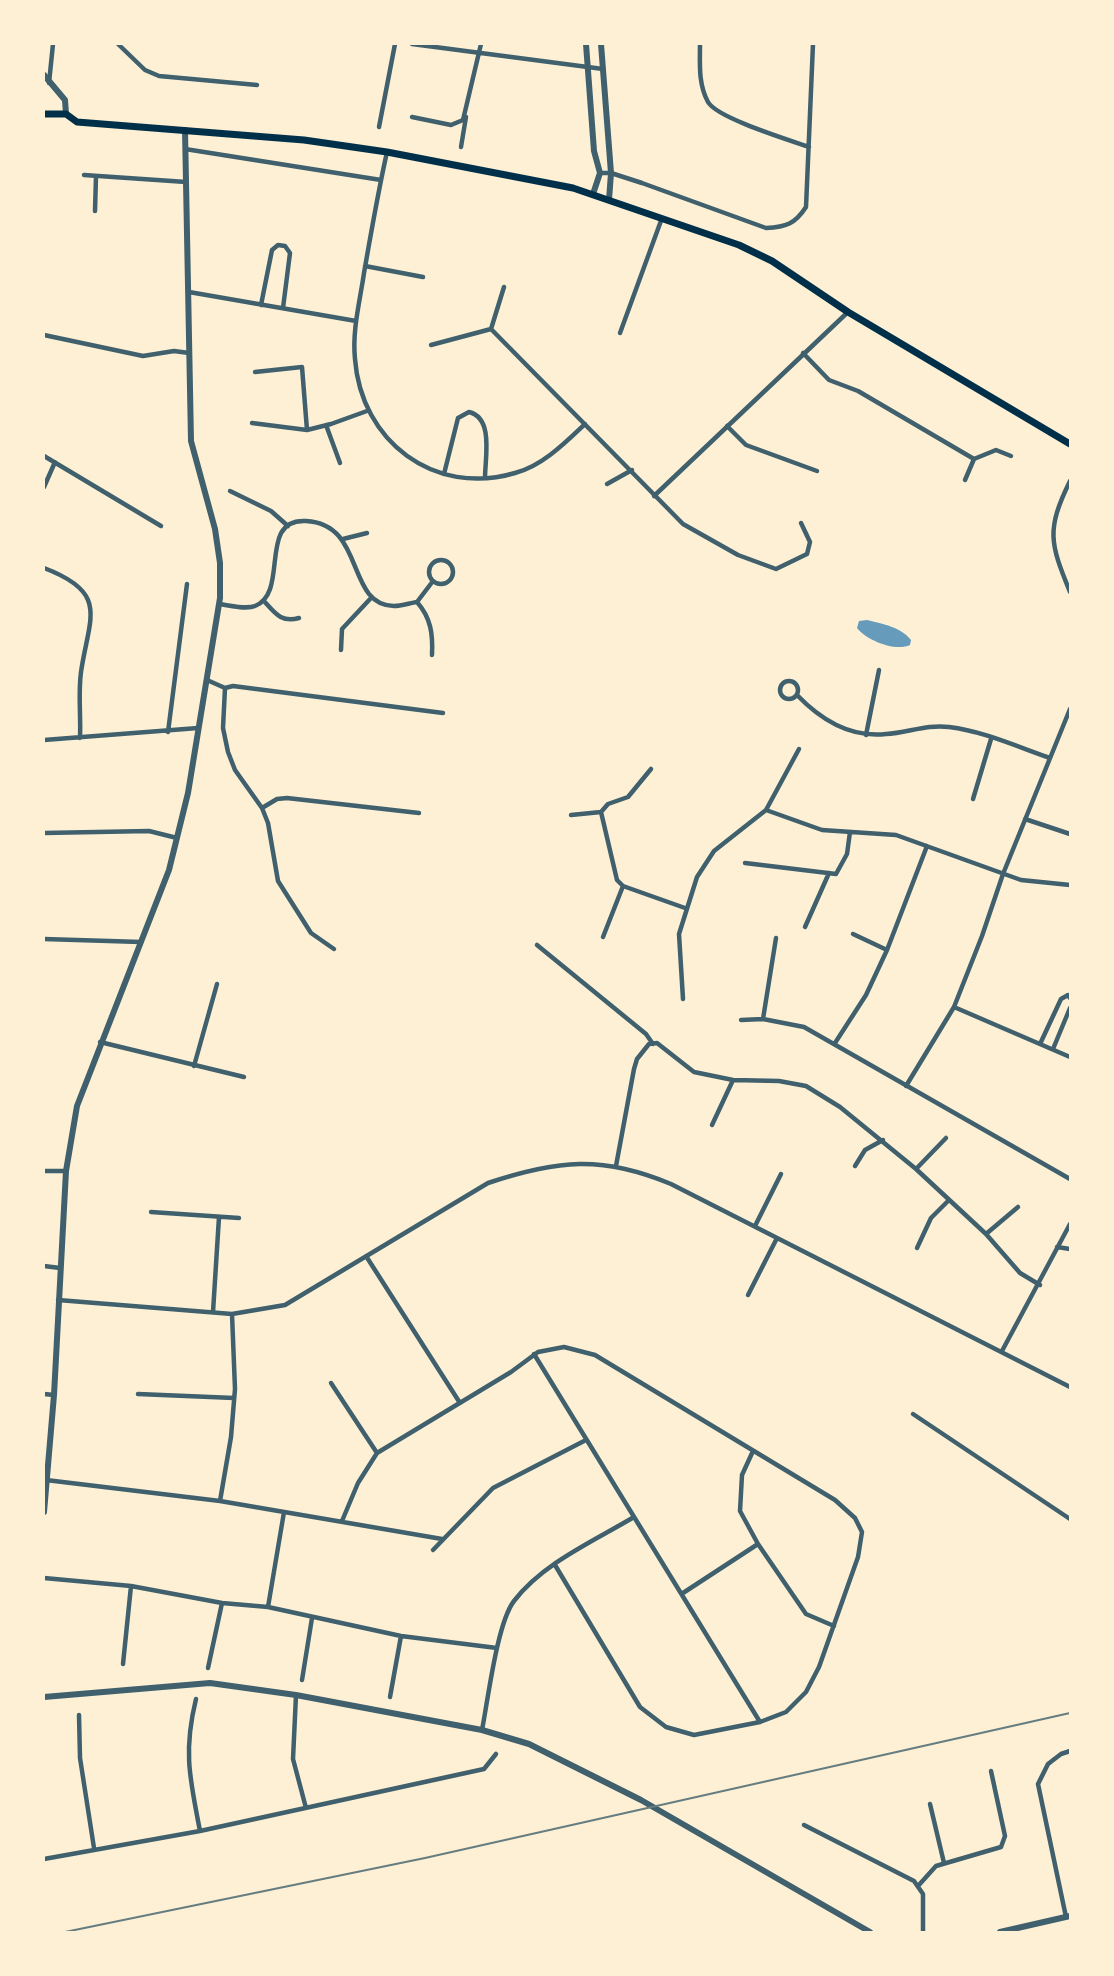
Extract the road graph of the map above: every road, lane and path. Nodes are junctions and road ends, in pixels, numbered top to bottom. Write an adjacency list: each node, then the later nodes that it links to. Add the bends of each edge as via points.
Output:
1 (53, 44): 14 (street)
2 (118, 44): 15 (street, via 145,70 159,76)
3 (395, 44): 20 (street)
4 (412, 44): 10 (street)
5 (481, 44): 10 (street)
6 (586, 44): 11 (street)
7 (601, 44): 12 (street)
8 (700, 44): 23 (street, via 699,74 709,104 726,116)
9 (813, 44): 23 (street)
10 (480, 52): 11 (street); 18 (street)
11 (588, 66): 12 (street); 26 (street, via 594,151)
12 (603, 69): 27 (street)
13 (44, 75): 14 (street)
14 (49, 83): 17 (street, via 65,100)
15 (257, 85)
16 (44, 114): 17 (main road)
17 (66, 114): 21 (main road, via 77,122)
18 (466, 114): 19 (street, via 463,120 451,125); 22 (street)
19 (412, 117)
20 (379, 127)
21 (185, 130): 24 (street); 25 (main road)
22 (461, 147)
23 (809, 147): 27 (street, via 806,207 786,227 766,228)
24 (185, 149): 30 (street); 31 (street)
25 (387, 152): 30 (street); 32 (main road)
26 (600, 173): 27 (street); 32 (street)
27 (611, 173): 33 (street)
28 (84, 175): 29 (street)
29 (96, 176): 31 (street); 34 (street)
30 (381, 180): 36 (street)
31 (186, 182): 39 (street)
32 (593, 194): 33 (main road)
33 (609, 200): 35 (main road)
34 (95, 211)
35 (662, 218): 42 (main road, via 740,245 772,261); 45 (street)
36 (365, 266): 37 (street); 43 (street)
37 (423, 278)
38 (504, 287): 44 (street)
39 (189, 292): 40 (street); 48 (street)
40 (261, 305): 41 (street); 41 (street, via 272,250 278,245 285,246 290,253)
41 (283, 308): 43 (street)
42 (848, 312): 49 (street); 57 (main road)
43 (356, 321): 51 (street, via 355,359)
44 (491, 329): 47 (street); 53 (street)
45 (620, 333)
46 (44, 335): 48 (street, via 143,356)
47 (431, 345)
48 (189, 353): 85 (street, via 191,441 215,529 220,564)
49 (803, 353): 55 (street); 60 (street, via 829,380 858,391)
50 (255, 372): 56 (street, via 302,367)
51 (367, 411): 54 (street); 65 (street, via 386,438 408,457)
52 (252, 423): 56 (street)
53 (585, 424): 63 (street); 66 (street, via 555,452 536,463 516,473)
54 (326, 425): 56 (street); 62 (street)
55 (727, 426): 64 (street, via 746,444); 72 (street)
56 (307, 430)
57 (1071, 444)
58 (44, 456): 61 (street)
59 (1011, 456): 60 (street, via 996,450)
60 (974, 459): 67 (street)
61 (55, 462): 70 (street); 74 (street)
62 (340, 463)
63 (632, 470): 69 (street); 72 (street)
64 (817, 471)
65 (444, 474): 66 (street); 66 (street, via 458,418 469,412 478,414 484,422)
66 (485, 478)
67 (965, 480)
68 (1071, 481): 81 (street, via 1056,515 1052,536 1055,555)
69 (607, 484)
70 (44, 487)
71 (230, 491): 75 (street, via 271,511)
72 (654, 496): 73 (street, via 695,532 738,555 776,569 807,554 810,542)
73 (801, 523)
74 (161, 526)
75 (288, 526): 77 (street, via 303,520 325,523); 83 (street, via 274,549 272,588)
76 (367, 533): 77 (street)
77 (343, 539): 82 (street)
78 (44, 568): 98 (street, via 83,590 90,602 92,615 81,675)
79 (433, 581): 79 (street, via 429,575 431,565 439,560 448,562 453,574 449,582); 84 (street)
80 (187, 584): 96 (street)
81 (1071, 592)
82 (371, 598): 84 (street, via 393,606); 87 (street, via 342,629)
83 (264, 601): 85 (street, via 253,607); 86 (street, via 281,618)
84 (417, 602): 88 (street, via 426,612 433,634)
85 (219, 604): 90 (street)
86 (299, 618)
87 (341, 650)
88 (432, 655)
89 (879, 670): 97 (street)
90 (207, 680): 91 (street); 95 (street)
91 (225, 687): 94 (street); 105 (street, via 223,728 228,752 235,770)
92 (797, 695): 92 (street, via 783,698 782,684 794,682); 97 (street, via 819,716)
93 (1071, 709): 102 (street)
94 (443, 713)
95 (198, 728): 96 (street); 114 (street)
96 (168, 732): 98 (street)
97 (866, 735): 99 (street, via 930,726)
98 (80, 738): 100 (street)
99 (991, 739): 102 (street); 104 (street)
100 (44, 740)
101 (799, 749): 106 (street)
102 (1050, 758): 110 (street)
103 (651, 769): 107 (street, via 628,797 608,804)
104 (973, 799)
105 (262, 808): 108 (street, via 287,798); 129 (street, via 278,881 311,933)
106 (766, 810): 111 (street, via 822,830); 121 (street, via 714,851 697,877)
107 (601, 812): 109 (street); 120 (street, via 617,880)
108 (419, 813)
109 (571, 815)
110 (1025, 819): 113 (street); 118 (street)
111 (850, 832): 115 (street, via 896,835); 117 (street, via 847,854 836,874)
112 (44, 833): 114 (street, via 149,831)
113 (1071, 834)
114 (177, 838): 127 (street)
115 (927, 846): 118 (street); 130 (street)
116 (745, 863): 117 (street)
117 (829, 873): 122 (street)
118 (1003, 874): 119 (street, via 1021,880); 134 (street)
119 (1071, 885)
120 (623, 886): 121 (street); 124 (street)
121 (685, 908): 133 (street, via 679,934)
122 (805, 927)
123 (853, 934): 130 (street)
124 (603, 937)
125 (776, 938): 136 (street)
126 (44, 939): 127 (street)
127 (141, 942): 138 (street)
128 (537, 945): 140 (street, via 646,1034)
129 (334, 949)
130 (887, 950): 139 (street, via 866,996)
131 (217, 984): 144 (street)
132 (1071, 998): 141 (street, via 1068,995 1061,999)
133 (683, 999)
134 (954, 1007): 141 (street); 147 (street)
135 (1071, 1008): 142 (street)
136 (763, 1018): 137 (street); 139 (street, via 804,1028)
137 (741, 1020)
138 (100, 1042): 144 (street); 155 (street, via 77,1106)
139 (835, 1043): 147 (street)
140 (652, 1044): 146 (street, via 665,1048 694,1072); 151 (street, via 637,1059 634,1069)
141 (1041, 1044): 142 (street)
142 (1053, 1049): 143 (street)
143 (1071, 1057)
144 (194, 1066): 145 (street)
145 (244, 1077)
146 (733, 1080): 148 (street); 150 (street, via 806,1086)
147 (906, 1086): 157 (street)
148 (712, 1125)
149 (946, 1138): 153 (street)
150 (883, 1140): 152 (street, via 865,1150); 153 (street)
151 (616, 1166): 164 (street, via 671,1184); 170 (street, via 567,1163 488,1183)
152 (855, 1166)
153 (916, 1168): 158 (street)
154 (44, 1171): 155 (street)
155 (66, 1171): 172 (street)
156 (781, 1174): 164 (street)
157 (1071, 1179)
158 (949, 1200): 165 (street); 168 (street, via 931,1218)
159 (1018, 1207): 165 (street)
160 (151, 1212): 161 (street)
161 (219, 1217): 162 (street); 176 (street)
162 (239, 1218)
163 (1071, 1224): 167 (street)
164 (755, 1226): 166 (street)
165 (986, 1234): 173 (street, via 1020,1273)
166 (777, 1238): 174 (street); 178 (street)
167 (1058, 1247): 169 (street); 173 (street)
168 (917, 1248)
169 (1071, 1249)
170 (366, 1256): 177 (street, via 285,1305); 186 (street)
171 (44, 1266): 172 (street)
172 (60, 1268): 175 (street)
173 (1040, 1285): 178 (street)
174 (748, 1295)
175 (58, 1300): 176 (street); 184 (street)
176 (213, 1312): 177 (street)
177 (232, 1314): 185 (street)
178 (1002, 1352): 181 (street)
179 (534, 1354): 186 (street); 188 (street); 189 (street, via 564,1347 595,1355)
180 (331, 1383): 190 (street)
181 (1071, 1387)
182 (44, 1394): 184 (street)
183 (138, 1394): 185 (street)
184 (54, 1395): 191 (street)
185 (234, 1398): 192 (street)
186 (460, 1403): 190 (street)
187 (913, 1414): 196 (street)
188 (586, 1440): 195 (street); 198 (street, via 493,1488)
189 (753, 1451): 199 (street, via 742,1475 740,1511); 208 (street, via 835,1500 855,1518 861,1533 858,1557)
190 (377, 1453): 197 (street, via 358,1483)
191 (46, 1480): 192 (street); 193 (street)
192 (220, 1501): 194 (street)
193 (44, 1512)
194 (284, 1512): 197 (street); 206 (street)
195 (634, 1517): 201 (street); 204 (street)
196 (1071, 1519)
197 (342, 1521): 198 (street)
198 (442, 1539): 200 (street)
199 (758, 1544): 204 (street); 208 (street, via 806,1614)
200 (434, 1550)
201 (555, 1565): 210 (street, via 513,1603); 219 (street, via 640,1707 666,1727 694,1735)
202 (44, 1578): 203 (street)
203 (131, 1586): 205 (street); 211 (street)
204 (683, 1593): 219 (street)
205 (222, 1603): 206 (street); 212 (street)
206 (268, 1608): 207 (street)
207 (312, 1618): 209 (street); 213 (street)
208 (834, 1626): 219 (street, via 806,1692 786,1712)
209 (401, 1636): 210 (street); 216 (street)
210 (497, 1648): 220 (street)
211 (123, 1664)
212 (208, 1668)
213 (302, 1680)
214 (296, 1695): 215 (street, via 210,1683); 220 (street); 225 (street, via 293,1759)
215 (44, 1696)
216 (390, 1697)
217 (196, 1699): 227 (street, via 188,1732 188,1766)
218 (79, 1715): 228 (street, via 80,1758)
219 (760, 1722)
220 (482, 1730): 233 (street, via 529,1744 641,1800)
221 (1071, 1751): 232 (street, via 1048,1764 1038,1784)
222 (496, 1754): 225 (street, via 484,1769)
223 (991, 1771): 230 (street, via 1005,1836 1001,1847)
224 (930, 1804): 230 (street)
225 (306, 1808): 227 (street)
226 (804, 1825): 231 (street)
227 (200, 1831): 228 (street)
228 (94, 1848): 229 (street)
229 (44, 1859)
230 (944, 1863): 231 (street, via 936,1866)
231 (918, 1886): 234 (street, via 923,1894)
232 (1068, 1917): 235 (street)
233 (870, 1932)
234 (923, 1932)
235 (1000, 1932)

